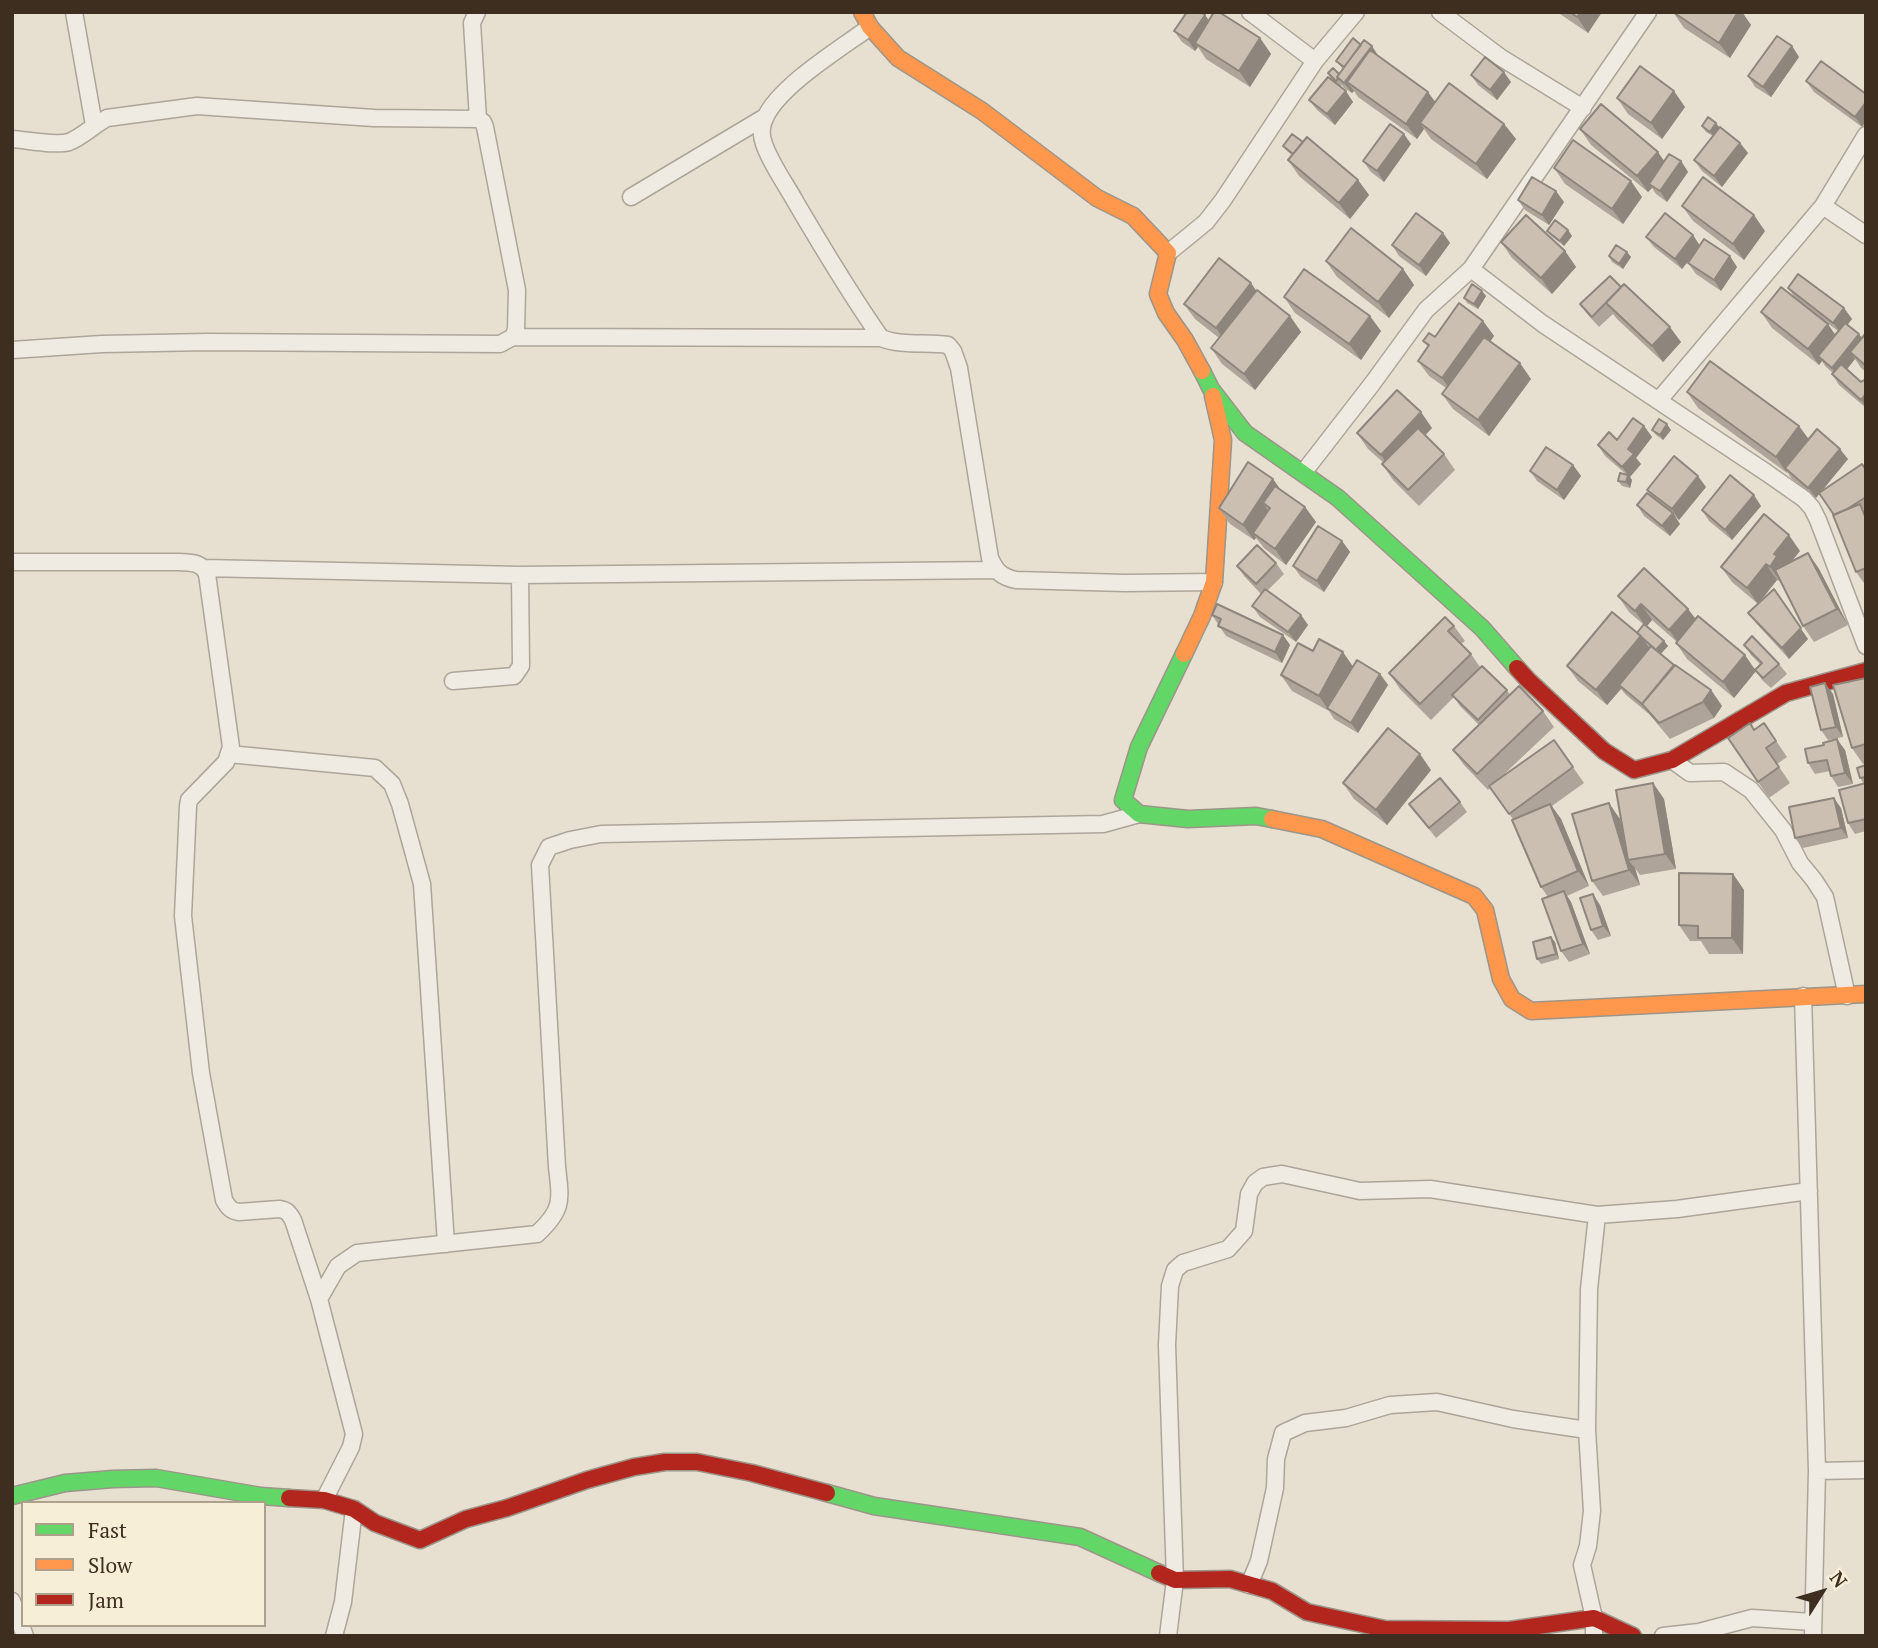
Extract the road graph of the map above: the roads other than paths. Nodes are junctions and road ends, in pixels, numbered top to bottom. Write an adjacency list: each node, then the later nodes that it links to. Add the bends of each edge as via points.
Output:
1 (74, 12): 13 (street)
2 (477, 12): 12 (street, via 472,23)
3 (862, 12): 8 (street)
4 (1250, 12): 9 (street)
5 (1356, 12): 9 (street)
6 (1440, 12): 10 (street, via 1500,57)
7 (1648, 12): 10 (street)
8 (870, 27): 11 (street, via 796,82); 19 (street, via 898,58 982,111 1097,198 1133,216)
9 (1315, 61): 19 (street, via 1223,200 1206,222)
10 (1583, 108): 20 (street)
11 (765, 117): 16 (street); 22 (street, via 763,142 770,158)
12 (478, 119): 13 (street, via 197,107 107,118); 21 (street, via 485,127 517,290)
13 (94, 125): 15 (street, via 62,143)
14 (1866, 135): 17 (street)
15 (12, 139)
16 (631, 197)
17 (1823, 206): 18 (street); 25 (street)
18 (1866, 235)
19 (1168, 253): 24 (street, via 1158,294)
20 (1471, 269): 25 (street, via 1543,324); 26 (street, via 1426,310)
21 (513, 337): 22 (street); 23 (street, via 500,344 207,342)
22 (881, 338): 29 (street, via 893,343 948,345 953,351)
23 (12, 350)
24 (1211, 389): 26 (street, via 1245,433); 31 (street, via 1223,440)
25 (1659, 400): 32 (street, via 1812,508)
26 (1303, 473): 36 (street, via 1338,498 1473,620 1528,680 1604,751 1634,770)
27 (12, 562): 28 (street, via 180,562)
28 (204, 568): 30 (street); 35 (street)
29 (995, 570): 30 (street); 31 (street, via 1016,580)
30 (520, 575): 34 (street, via 522,666 514,676)
31 (1214, 582): 37 (street, via 1139,747 1123,800)
32 (1866, 646)
33 (1866, 671): 36 (street, via 1786,693)
34 (453, 681)
35 (229, 754): 43 (street, via 375,768 392,784 422,884); 44 (street, via 188,806 183,916 201,1073 224,1200 233,1211 279,1209 289,1213)
36 (1672, 760): 40 (street, via 1690,773 1724,772 1751,790 1783,830 1825,897)
37 (1139, 814): 39 (street, via 1188,819 1256,816 1322,829 1474,896 1485,910 1501,979 1512,999 1531,1011); 43 (street, via 1103,824 601,834 549,847 540,865 561,1200 551,1221 537,1234)
38 (1866, 994): 40 (street)
39 (1804, 996): 40 (street); 41 (street)
40 (1847, 996)
41 (1809, 1191): 42 (street); 46 (street)
42 (1597, 1215): 45 (street, via 1589,1289); 51 (street, via 1430,1189 1360,1191 1282,1174 1255,1183 1244,1231 1228,1249 1183,1263 1175,1270 1170,1286 1167,1345)
43 (446, 1244): 44 (street, via 357,1253 338,1266)
44 (319, 1299): 49 (street, via 354,1434)
45 (1587, 1430): 52 (street, via 1437,1402 1390,1405 1346,1418 1305,1423 1283,1433 1259,1561); 54 (street, via 1592,1511 1582,1565)
46 (1817, 1471): 47 (street); 56 (street)
47 (1866, 1471)
48 (12, 1496): 49 (street, via 65,1483 156,1478 261,1496)
49 (324, 1500): 50 (street)
50 (354, 1509): 51 (street, via 375,1523 420,1540 466,1519 587,1480 634,1467 697,1462 874,1506 1080,1537); 57 (street, via 343,1602)
51 (1175, 1580): 52 (street, via 1230,1579); 58 (street)
52 (1249, 1585): 54 (street, via 1272,1591 1307,1612 1385,1629 1509,1630)
53 (12, 1601): 55 (street)
54 (1594, 1618): 59 (street); 60 (street)
55 (21, 1625)
56 (1812, 1629): 61 (street, via 1752,1618)
57 (334, 1636)
58 (1168, 1636)
59 (1594, 1636)
60 (1633, 1636)
61 (1663, 1636)

